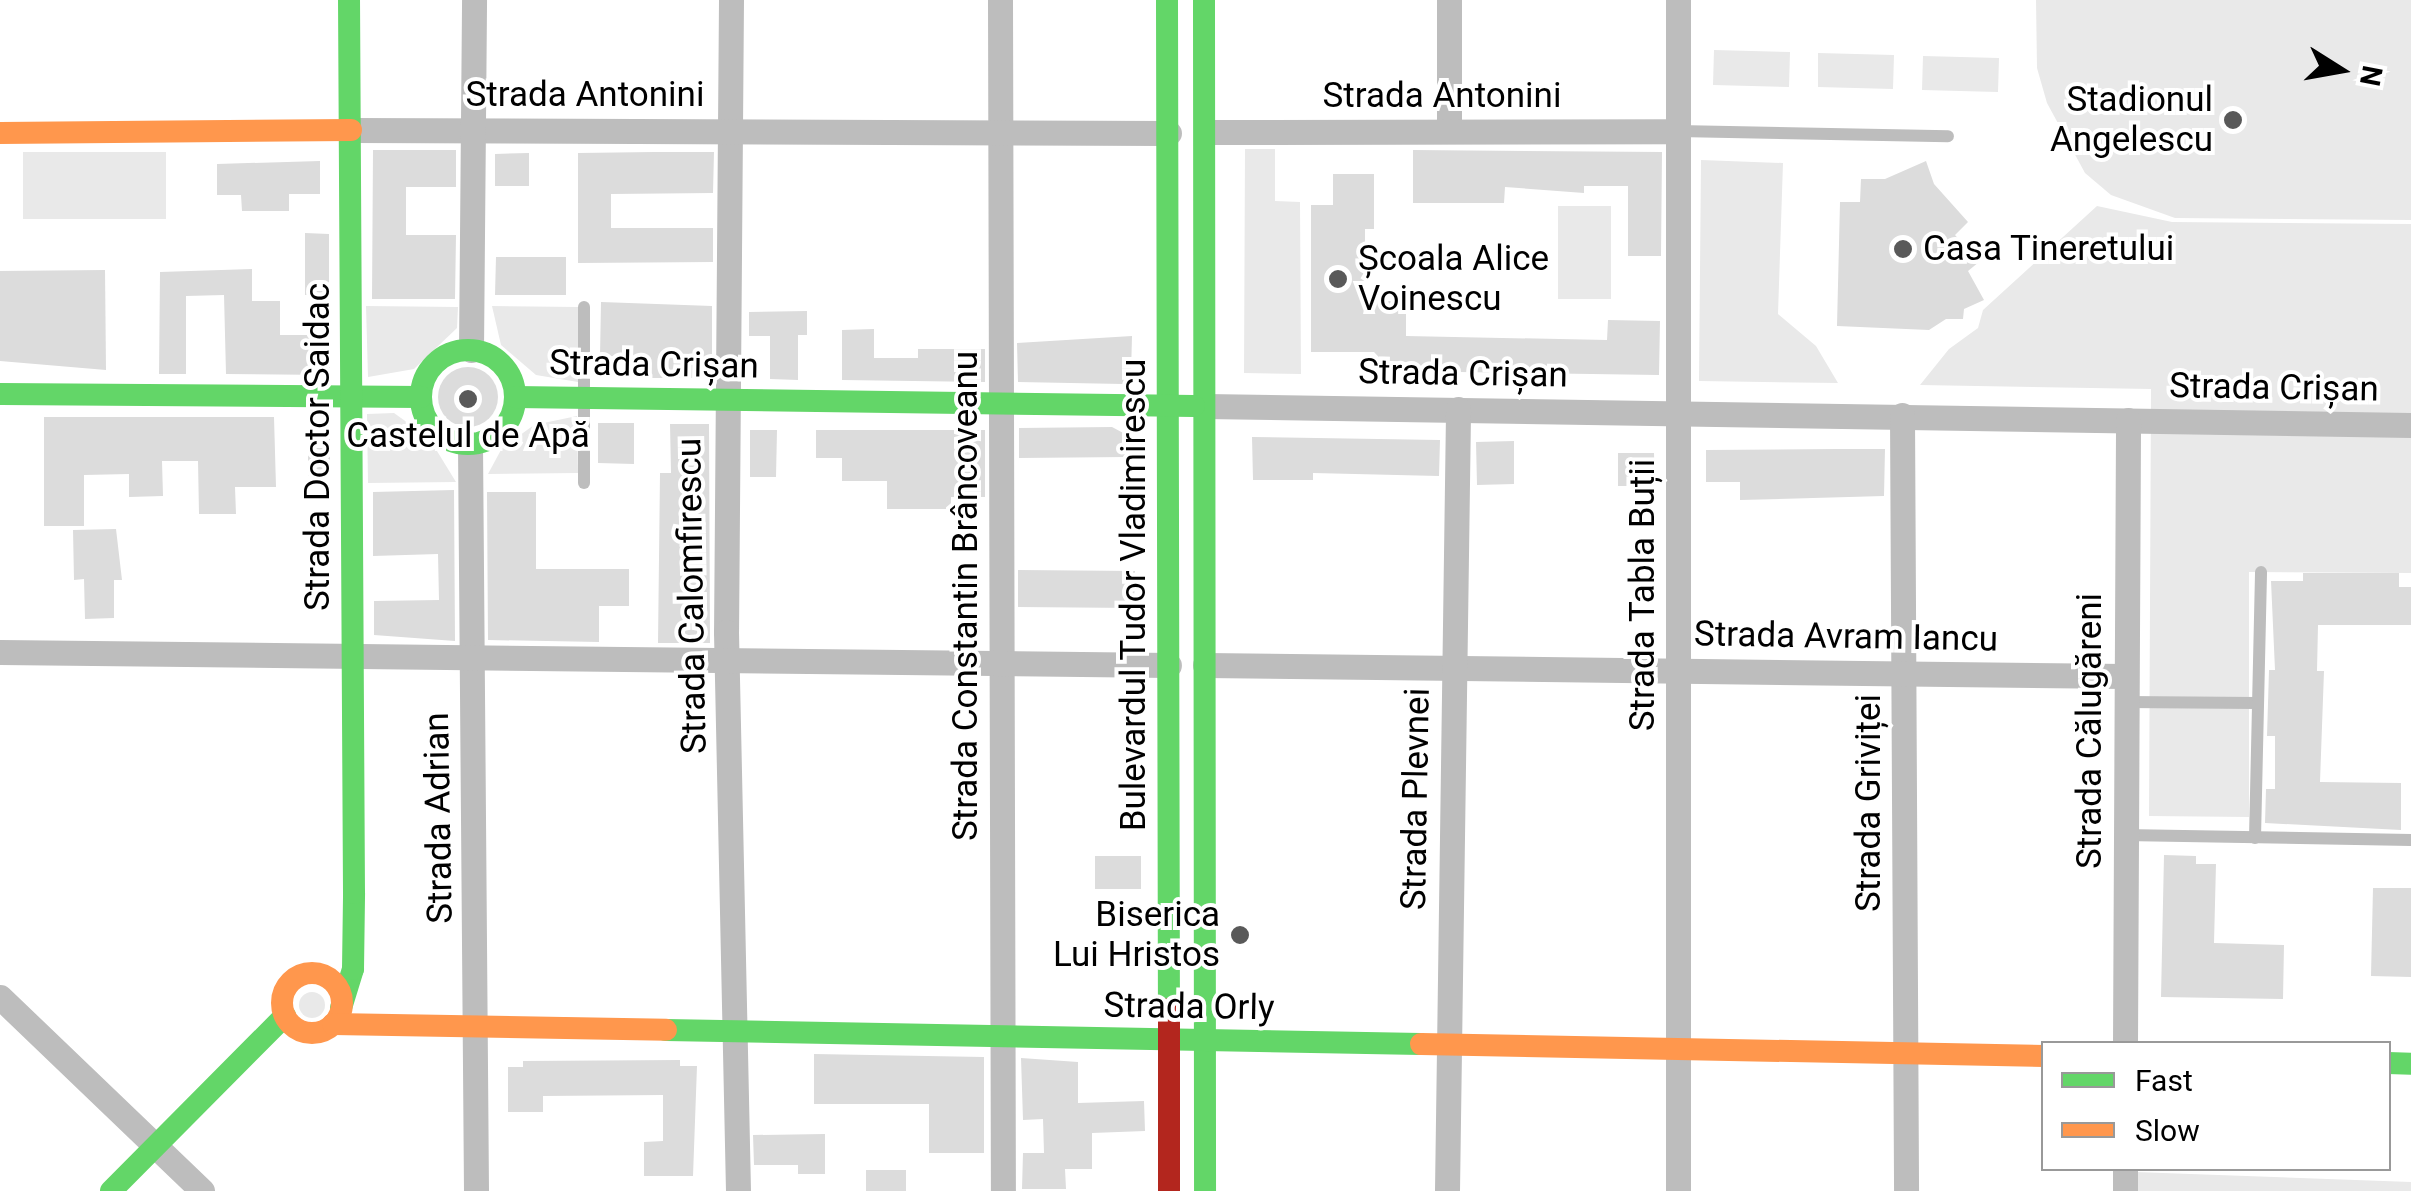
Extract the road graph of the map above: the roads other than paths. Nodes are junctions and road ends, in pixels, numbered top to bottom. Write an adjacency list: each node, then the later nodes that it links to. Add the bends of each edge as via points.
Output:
1 (349, 0): 9 (street, Strada Doctor Saidac)
2 (474, 0): 10 (street)
3 (731, 0): 11 (street, Strada Calomfirescu)
4 (1000, 0): 12 (street, Strada Constantin Brâncoveanu)
5 (1168, 0): 17 (street, Bulevardul Tudor Vladimirescu)
6 (1204, 0): 15 (street, Bulevardul Tudor Vladimirescu)
7 (1449, 0): 13 (street)
8 (1678, 0): 14 (street, Strada Tabla Buții)
9 (351, 130): 10 (street, Strada Antonini); 16 (street, Strada Antonini); 22 (street, Strada Doctor Saidac)
10 (474, 130): 11 (street, Strada Antonini); 20 (street)
11 (731, 130): 12 (street, Strada Antonini); 26 (street, Strada Calomfirescu)
12 (1000, 130): 17 (street, Strada Antonini); 29 (street, Strada Constantin Brâncoveanu)
13 (1449, 131): 14 (street, Strada Antonini); 15 (street, Strada Antonini)
14 (1678, 131): 18 (lane); 31 (street, Strada Tabla Buții)
15 (1206, 132): 28 (street, Bulevardul Tudor Vladimirescu)
16 (0, 133)
17 (1170, 133): 27 (street, Bulevardul Tudor Vladimirescu)
18 (1948, 136)
19 (584, 307): 25 (lane)
20 (471, 350): 23 (street, via 438,360); 24 (street, via 502,365)
21 (0, 394): 22 (street)
22 (351, 396): 23 (street); 39 (street, Strada Doctor Saidac)
23 (421, 397): 35 (street, via 435,430)
24 (515, 397): 25 (street, Strada Crișan); 35 (street, via 497,434)
25 (584, 398): 26 (street, Strada Crișan); 36 (lane)
26 (726, 402): 29 (street, Strada Crișan); 41 (street, Strada Calomfirescu)
27 (1169, 406): 28 (street, Strada Crișan); 29 (street, Strada Crișan); 43 (street, Bulevardul Tudor Vladimirescu)
28 (1205, 406): 30 (street, Strada Crișan); 44 (street, Bulevardul Tudor Vladimirescu)
29 (999, 407): 42 (street, Strada Constantin Brâncoveanu)
30 (1458, 409): 31 (street, Strada Crișan); 45 (street, Strada Plevnei)
31 (1678, 412): 32 (street, Strada Crișan); 46 (street, Strada Tabla Buții)
32 (1902, 415): 33 (street, Strada Crișan); 47 (street, Strada Griviței)
33 (2128, 420): 34 (street, Strada Crișan); 48 (street, Strada Călugăreni)
34 (2411, 425)
35 (470, 444): 40 (street, Strada Adrian)
36 (584, 483)
37 (2262, 572): 50 (lane)
38 (0, 652): 39 (street)
39 (354, 656): 40 (street); 54 (street, Strada Doctor Saidac)
40 (472, 657): 41 (street); 59 (street, Strada Adrian)
41 (726, 662): 42 (street); 60 (street, Strada Calomfirescu)
42 (1003, 664): 43 (street); 61 (street, Strada Constantin Brâncoveanu)
43 (1169, 665): 63 (street, Bulevardul Tudor Vladimirescu)
44 (1205, 665): 45 (street, Strada Avram Iancu); 64 (street, Bulevardul Tudor Vladimirescu)
45 (1453, 668): 46 (street, Strada Avram Iancu); 65 (street, Strada Plevnei)
46 (1678, 669): 47 (street, Strada Avram Iancu); 66 (street, Strada Tabla Buții)
47 (1903, 673): 48 (street, Strada Avram Iancu); 67 (street, Strada Griviței)
48 (2125, 676): 49 (street, Strada Călugăreni)
49 (2125, 702): 50 (lane); 51 (street, Strada Călugăreni)
50 (2257, 703): 52 (lane)
51 (2124, 834): 52 (lane); 62 (street, Strada Călugăreni)
52 (2255, 838): 53 (lane)
53 (2411, 840)
54 (354, 892): 55 (street, Strada Doctor Saidac); 58 (street, Strada Doctor Saidac, via 353,968)
55 (308, 973): 57 (street, Strada Doctor Saidac, via 286,988); 58 (street, via 334,982)
56 (0, 997): 69 (street)
57 (285, 1016): 58 (street, via 307,1032); 69 (street, Strada Doctor Saidac)
58 (337, 1016): 59 (street, Strada Orly)
59 (475, 1029): 60 (street, Strada Orly); 72 (street, Strada Adrian)
60 (736, 1032): 61 (street, Strada Orly); 73 (street, Strada Calomfirescu)
61 (1003, 1038): 63 (street, Strada Orly); 74 (street, Strada Constantin Brâncoveanu)
62 (2125, 1041)
63 (1168, 1042): 64 (street, Strada Orly); 75 (street, Bulevardul Tudor Vladimirescu)
64 (1204, 1042): 65 (street, Strada Orly); 76 (street, Bulevardul Tudor Vladimirescu)
65 (1448, 1046): 66 (street, Strada Orly); 77 (street, Strada Plevnei)
66 (1678, 1051): 67 (street, Strada Orly); 78 (street, Strada Tabla Buții)
67 (1905, 1054): 68 (street, Strada Orly); 79 (street, Strada Griviței)
68 (2041, 1056)
69 (158, 1145): 70 (street, Strada Doctor Saidac); 71 (street)
70 (111, 1191)
71 (202, 1191)
72 (476, 1191)
73 (738, 1191)
74 (1002, 1191)
75 (1168, 1191)
76 (1205, 1191)
77 (1447, 1191)
78 (1678, 1191)
79 (1906, 1191)

